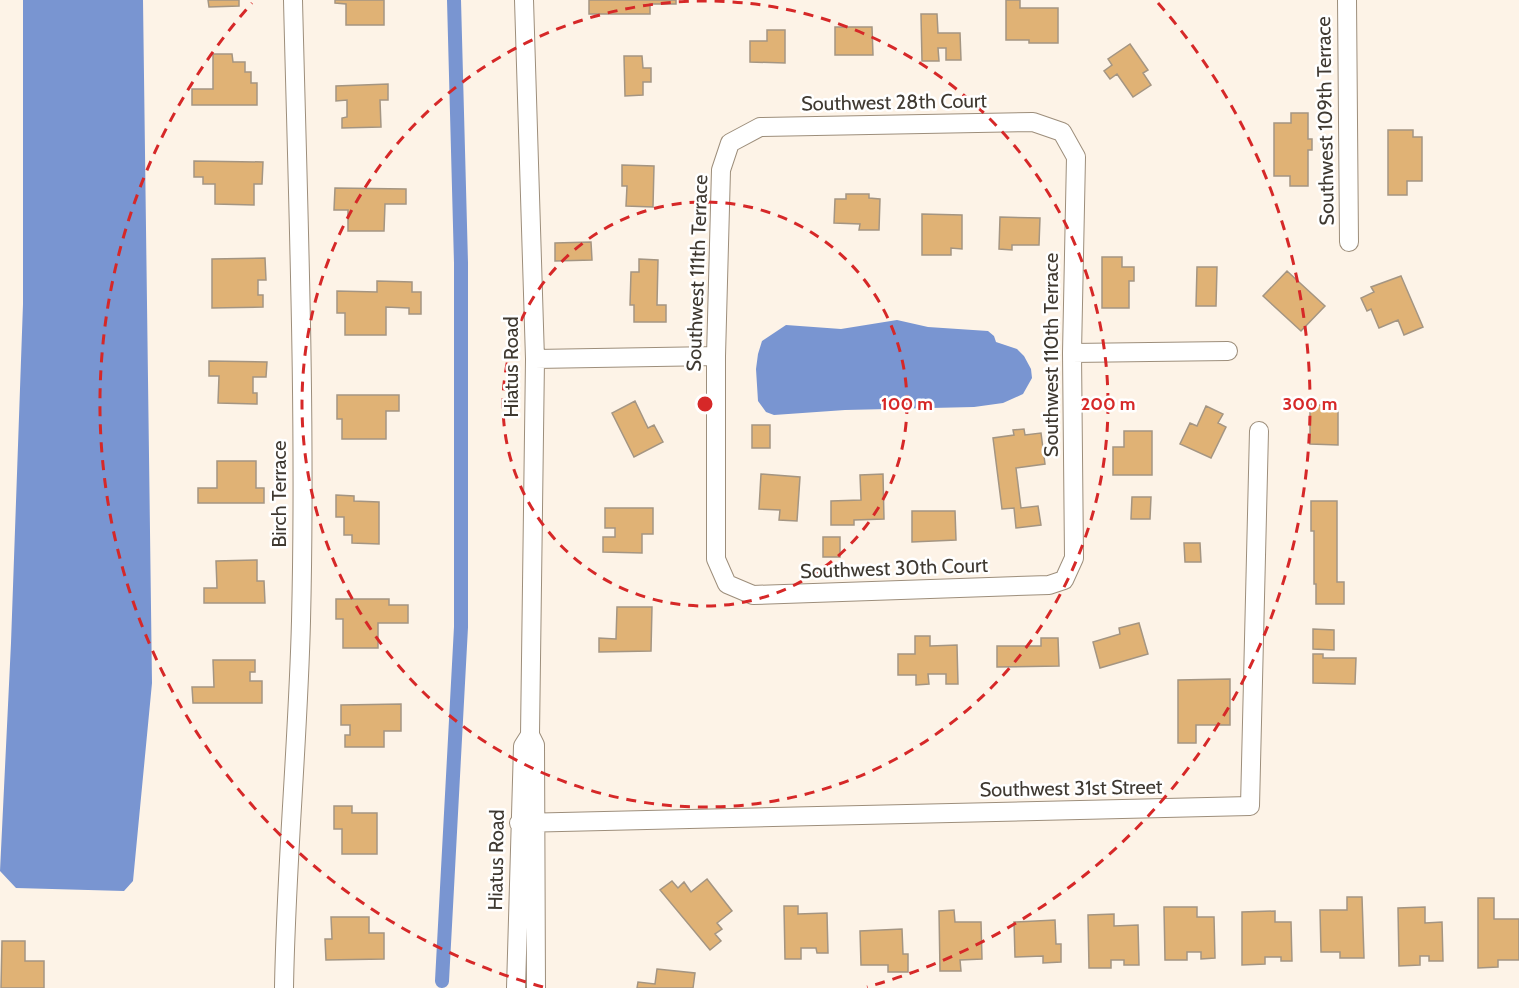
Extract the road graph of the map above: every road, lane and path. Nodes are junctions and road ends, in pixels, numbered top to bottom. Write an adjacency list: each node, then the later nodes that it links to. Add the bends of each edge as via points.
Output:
1 (293, 0): 15 (street, Birch Terrace, via 301,349 301,620)
2 (524, 0): 10 (street, Hiatus Road)
3 (1347, 0): 6 (street, Southwest 109th Terrace)
4 (1062, 132): 5 (street, Southwest 28th Court, via 1033,122 760,127); 8 (street, Southwest 110th Terrace, via 1077,157)
5 (730, 143): 9 (street, Southwest 111th Terrace, via 721,170)
6 (1349, 242)
7 (1228, 351): 8 (street)
8 (1072, 353): 12 (street, Southwest 110th Terrace, via 1074,558)
9 (716, 356): 10 (street); 13 (street, Southwest 111th Terrace, via 716,560)
10 (535, 359): 14 (street, Hiatus Road, via 530,735 522,746)
11 (1259, 432): 14 (street, Southwest 31st Street, via 1250,806)
12 (1064, 580): 13 (street, Southwest 30th Court, via 1049,585 753,595)
13 (727, 584)
14 (527, 823): 16 (street, Hiatus Road); 17 (street, Hiatus Road)
15 (284, 988)
16 (516, 988)
17 (536, 988)

